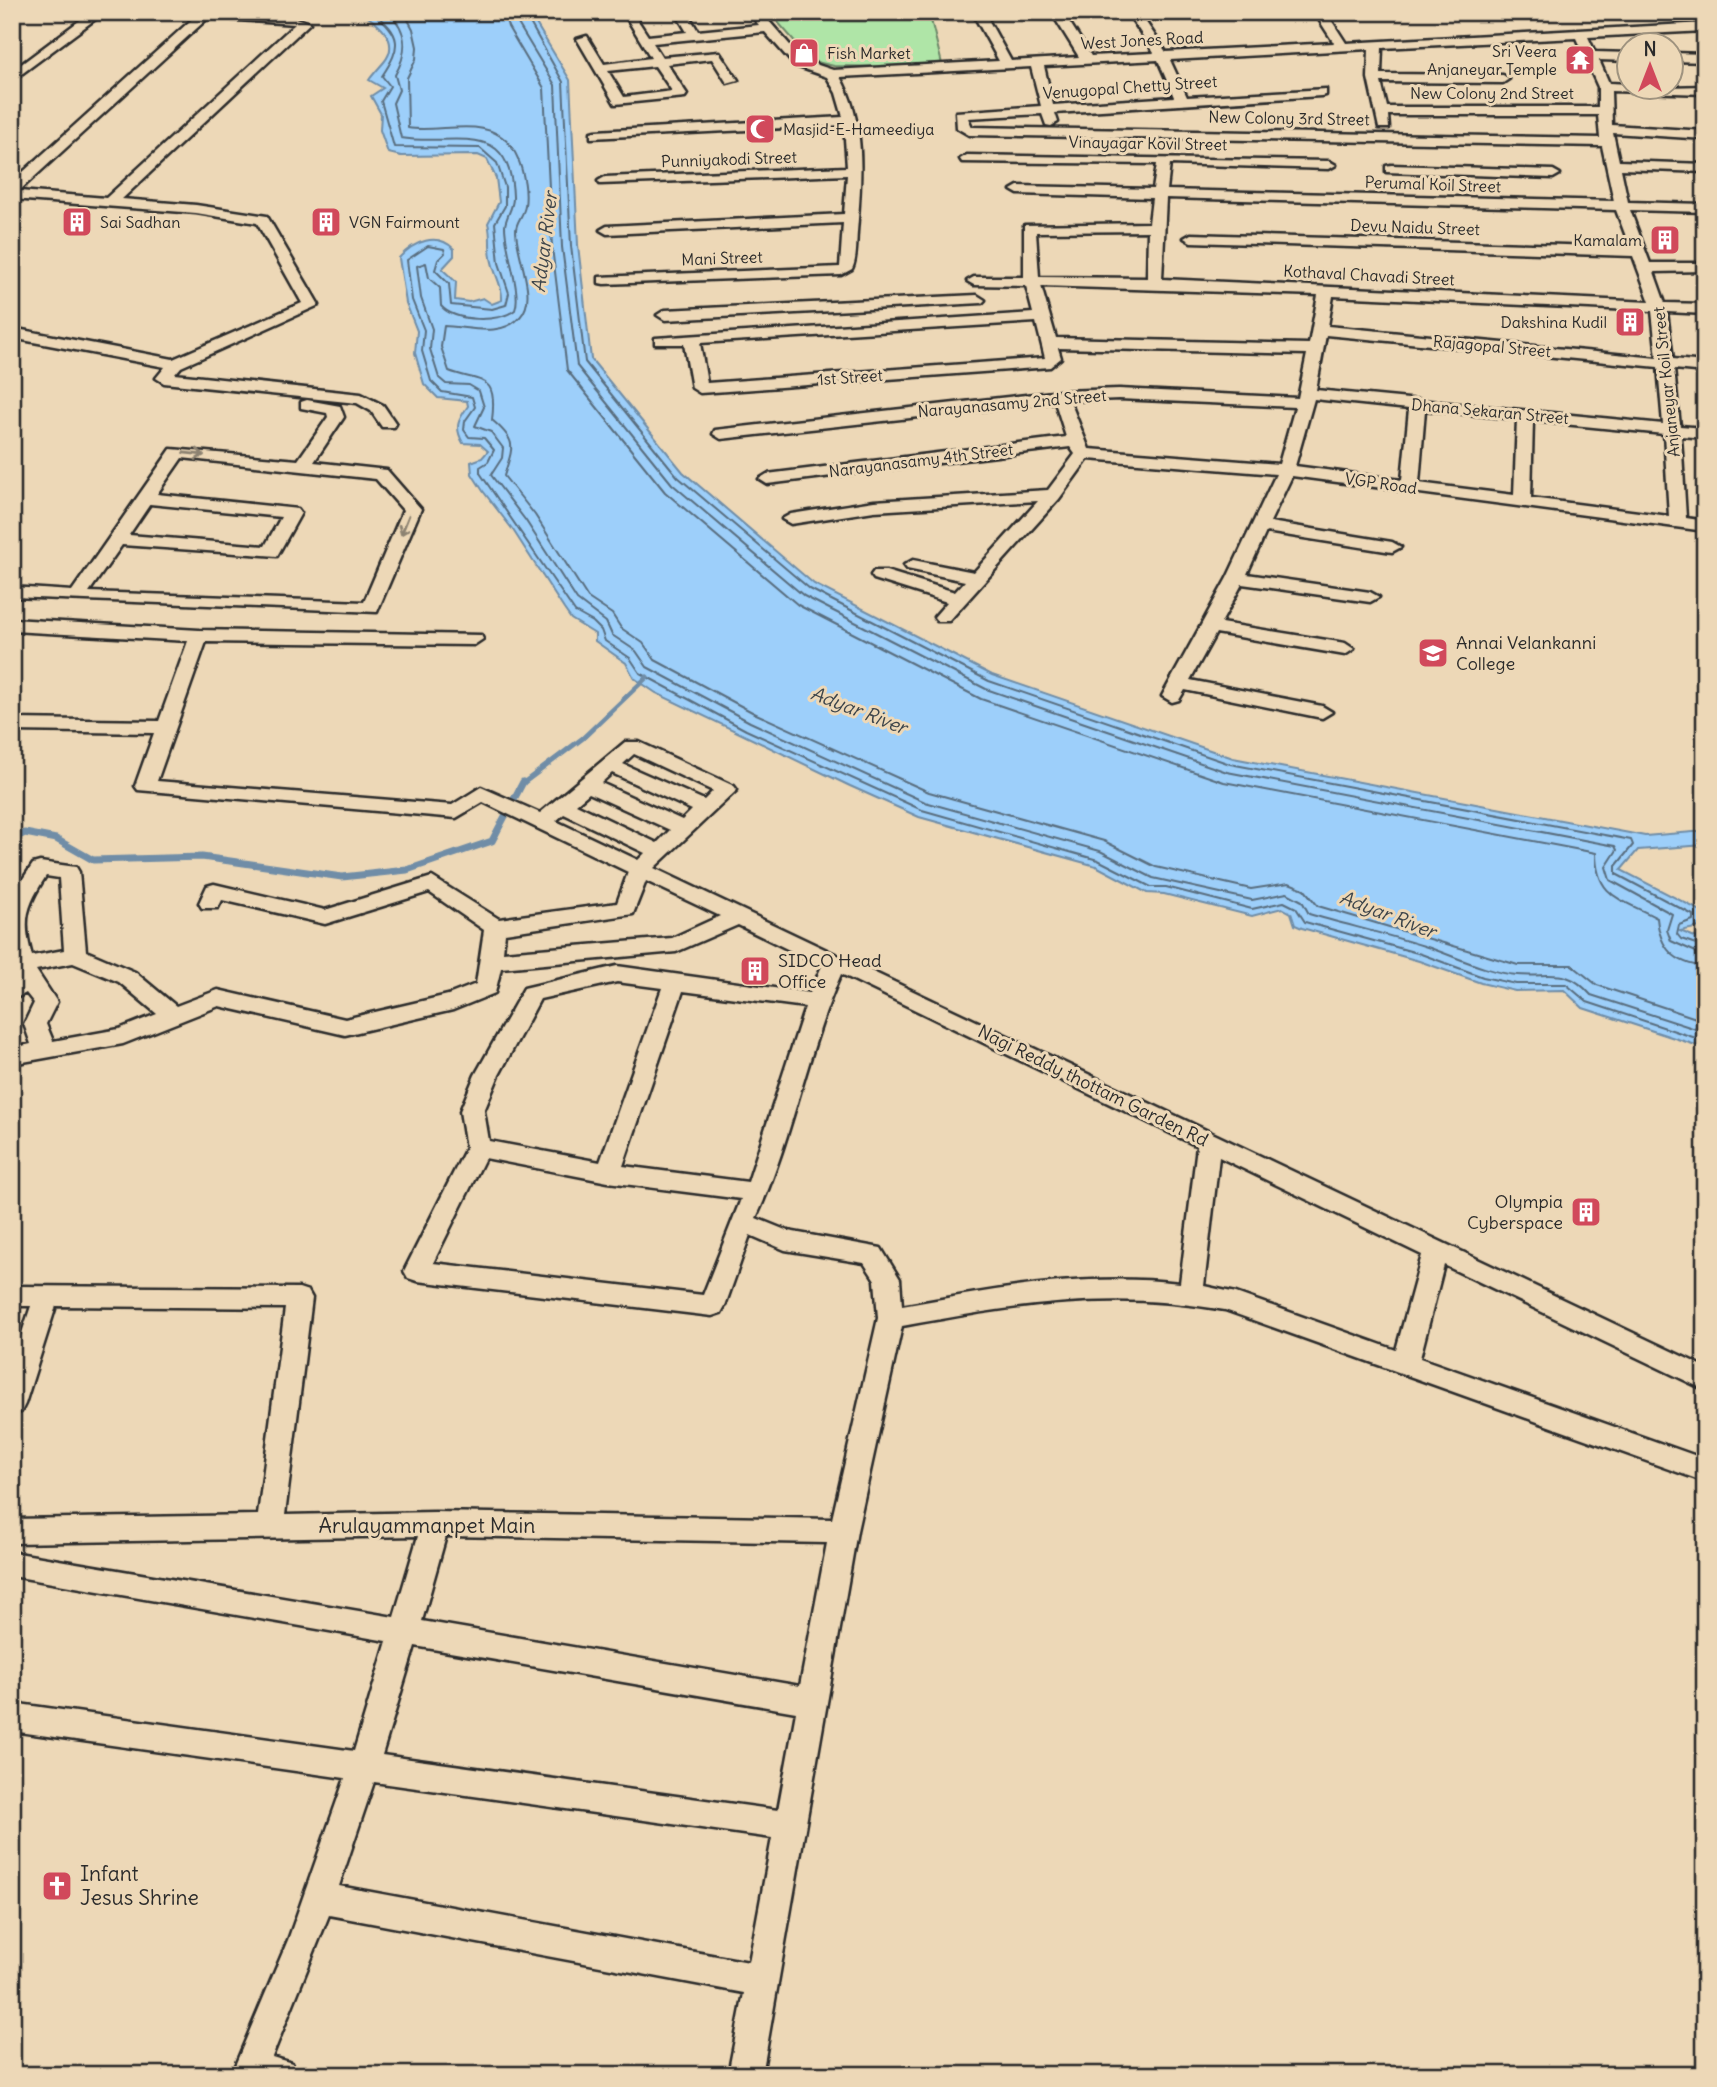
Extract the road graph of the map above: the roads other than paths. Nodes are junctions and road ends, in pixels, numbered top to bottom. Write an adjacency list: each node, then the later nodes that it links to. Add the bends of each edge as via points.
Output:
1 (99, 12): 31 (street)
2 (635, 12): 17 (street, via 628,14)
3 (681, 12): 15 (street)
4 (754, 12): 12 (street)
5 (978, 12): 28 (street)
6 (1057, 12): 26 (street)
7 (1133, 12): 20 (street)
8 (1320, 12): 19 (street)
9 (198, 13): 60 (street); 63 (street, via 304,23)
10 (1633, 15): 13 (street)
11 (1705, 27): 13 (street, West Jones Road)
12 (765, 28): 15 (street); 30 (street, via 799,63)
13 (1646, 29): 14 (street, West Jones Road)
14 (1580, 32): 18 (street, West Jones Road); 21 (street)
15 (694, 34): 17 (street)
16 (583, 39): 29 (street)
17 (645, 40): 25 (street)
18 (1376, 45): 19 (street, West Jones Road); 32 (street)
19 (1343, 47): 20 (street, West Jones Road)
20 (1162, 56): 26 (street, West Jones Road); 38 (street)
21 (1591, 56): 22 (street); 35 (street)
22 (1616, 57)
23 (1686, 57): 24 (street)
24 (1705, 58)
25 (657, 61): 29 (street); 29 (street, via 680,94 621,102); 34 (street, via 711,49)
26 (1088, 61): 27 (street, West Jones Road)
27 (1037, 64): 28 (street, West Jones Road); 39 (street)
28 (1007, 65): 30 (street, West Jones Road)
29 (600, 68)
30 (832, 74): 42 (street, via 841,87)
31 (12, 78)
32 (1374, 78): 33 (street); 40 (street)
33 (1503, 79)
34 (732, 80)
35 (1604, 88): 36 (street); 41 (street, Anjaneyar Koil Street)
36 (1705, 90)
37 (1321, 92): 38 (street, Venugopal Chetty Street)
38 (1182, 101): 39 (street, Venugopal Chetty Street)
39 (1049, 110): 43 (street, Venugopal Chetty Street, via 966,113 961,115); 44 (street)
40 (1382, 111): 41 (street, New Colony 2nd Street); 48 (street)
41 (1603, 111): 46 (street, Anjaneyar Koil Street)
42 (848, 121): 45 (street); 55 (street)
43 (969, 131): 44 (street, New Colony 3rd Street)
44 (1054, 132): 48 (street, New Colony 3rd Street)
45 (596, 135)
46 (1606, 135): 47 (street, New Colony 3rd Street); 48 (street, New Colony 3rd Street); 52 (street, Anjaneyar Koil Street)
47 (1705, 135)
48 (1387, 138): 54 (street)
49 (967, 159): 50 (street, Vinayagar Kovil Street)
50 (1164, 160): 57 (street, Vinayagar Kovil Street); 61 (street)
51 (1329, 165): 57 (street, Vinayagar Kovil Street)
52 (1614, 165): 53 (street); 64 (street, Anjaneyar Koil Street)
53 (1705, 168)
54 (1391, 169): 56 (street); 62 (street)
55 (854, 171): 58 (street, Punniyakodi Street); 66 (street)
56 (1553, 174)
57 (1272, 180): 61 (street, Perumal Koil Street); 62 (street, Perumal Koil Street)
58 (605, 181)
59 (1018, 190): 61 (street, Perumal Koil Street)
60 (12, 193): 63 (street)
61 (1160, 195): 67 (street)
62 (1395, 201): 64 (street, Perumal Koil Street)
63 (108, 204): 93 (street, via 196,209 262,219 311,305)
64 (1622, 207): 65 (street, Perumal Koil Street); 70 (street, Anjaneyar Koil Street)
65 (1705, 208)
66 (850, 218): 68 (street); 73 (street)
67 (1157, 227): 75 (street, via 1030,227); 77 (street)
68 (607, 230)
69 (1191, 238): 70 (street, Devu Naidu Street)
70 (1638, 252): 72 (street, Anjaneyar Koil Street)
71 (1705, 267): 72 (street)
72 (1645, 268): 81 (street, Anjaneyar Koil Street)
73 (845, 272): 74 (street, Mani Street); 80 (street)
74 (604, 280)
75 (1031, 280): 76 (street, Kothaval Chavadi Street); 77 (street, Kothaval Chavadi Street); 84 (street)
76 (974, 281)
77 (1154, 283): 78 (street, Kothaval Chavadi Street)
78 (1327, 290): 81 (street, Kothaval Chavadi Street); 86 (street)
79 (978, 300): 80 (street)
80 (853, 305): 83 (street); 85 (street)
81 (1659, 306): 82 (street, Kothaval Chavadi Street); 92 (street, Anjaneyar Koil Street)
82 (1705, 309)
83 (665, 315)
84 (1041, 317): 85 (street); 90 (street)
85 (860, 328): 88 (street)
86 (1319, 330): 91 (street); 92 (street, Rajagopal Street)
87 (12, 333): 93 (street)
88 (691, 339): 89 (street); 90 (street, 1st Street, via 701,393 1050,362)
89 (660, 341)
90 (1049, 343): 91 (street)
91 (1314, 349): 97 (street)
92 (1664, 362): 94 (street, Rajagopal Street); 101 (street, Anjaneyar Koil Street)
93 (175, 364): 100 (street, via 164,378 361,399 377,408)
94 (1705, 367)
95 (210, 393): 105 (street, via 334,409 336,417)
96 (1061, 396): 97 (street, Narayanasamy 2nd Street); 103 (street, Narayanasamy 2nd Street); 104 (street)
97 (1306, 399): 98 (street, Dhana Sekaran Street); 106 (street)
98 (1417, 405): 99 (street, Dhana Sekaran Street); 108 (street)
99 (1525, 415): 101 (street, Dhana Sekaran Street); 111 (street)
100 (388, 424)
101 (1672, 428): 102 (street); 113 (street, Anjaneyar Koil Street)
102 (1705, 433)
103 (722, 434)
104 (1079, 447): 106 (street, VGP Road); 107 (street, Narayanasamy 4th Street); 109 (street, via 1076,467)
105 (303, 466): 110 (street, one-way to 105, via 177,453); 126 (street, one-way to 126, via 381,474 412,509)
106 (1286, 470): 108 (street, VGP Road); 114 (street)
107 (767, 479)
108 (1410, 486): 111 (street, VGP Road)
109 (1053, 495): 112 (street, via 874,506); 121 (street)
110 (145, 498): 116 (street); 116 (street, via 292,513 271,552)
111 (1522, 504): 113 (street, VGP Road)
112 (791, 519)
113 (1678, 522): 115 (street)
114 (1260, 526): 117 (street); 120 (street)
115 (1705, 526)
116 (117, 539): 123 (street)
117 (1392, 547)
118 (913, 565): 121 (street)
119 (880, 575): 125 (street)
120 (1236, 578): 124 (street); 129 (street)
121 (980, 579): 125 (street)
122 (12, 592): 123 (street)
123 (78, 595): 126 (street)
124 (1370, 597)
125 (961, 600): 127 (street)
126 (372, 608)
127 (943, 617)
128 (12, 625): 130 (street)
129 (1208, 626): 132 (street); 133 (street)
130 (199, 636): 131 (street); 136 (street)
131 (474, 639)
132 (1345, 649)
133 (1176, 690): 134 (street)
134 (1322, 712)
135 (12, 725): 136 (street)
136 (166, 727): 141 (street, Nagi Reddy thottam Garden Rd, via 145,786 456,812 481,793)
137 (610, 765): 138 (street); 140 (street); 140 (street, via 632,746 727,790)
138 (587, 784): 139 (street); 142 (street)
139 (562, 806): 141 (street); 143 (street)
140 (706, 809): 142 (street)
141 (542, 822): 144 (street, Nagi Reddy thottam Garden Rd)
142 (684, 829): 143 (street)
143 (659, 852): 144 (street)
144 (640, 869): 146 (street, Nagi Reddy thottam Garden Rd); 147 (street, via 625,909)
145 (210, 903): 147 (street, via 214,891 325,917 432,884)
146 (738, 916): 149 (street, via 676,945); 150 (street, Nagi Reddy thottam Garden Rd)
147 (495, 927): 149 (street)
148 (75, 955): 151 (street); 151 (street, via 69,872 40,869 17,904 15,934); 154 (street, via 127,977)
149 (490, 961): 154 (street, via 487,988 453,1002 345,1027 218,998)
150 (835, 962): 153 (street); 157 (street, Nagi Reddy thottam Garden Rd)
151 (21, 979): 155 (street, via 46,1002 35,1024)
152 (675, 981): 153 (street); 158 (street, via 617,974 533,993 472,1111); 159 (street)
153 (816, 1001): 160 (street)
154 (174, 1016): 155 (street, via 123,1036)
155 (45, 1051): 156 (street)
156 (12, 1056)
157 (1209, 1141): 162 (street, Nagi Reddy thottam Garden Rd); 163 (street)
158 (478, 1148): 159 (street); 161 (street, via 417,1270 712,1306)
159 (608, 1173): 160 (street)
160 (758, 1192): 161 (street)
161 (742, 1223): 166 (street, via 785,1240 872,1255 887,1279)
162 (1436, 1250): 167 (street); 168 (street, Nagi Reddy thottam Garden Rd)
163 (1191, 1293): 166 (street, via 1053,1292); 167 (street, via 1227,1300)
164 (12, 1296): 165 (street)
165 (47, 1296): 169 (street); 172 (street, via 299,1298)
166 (891, 1318): 174 (street)
167 (1405, 1364): 170 (street)
168 (1705, 1379)
169 (12, 1404)
170 (1705, 1471)
171 (435, 1524): 172 (street, Arulayammanpet Main); 174 (street, Arulayammanpet Main); 176 (street)
172 (270, 1527): 173 (street, Arulayammanpet Main)
173 (12, 1531)
174 (843, 1531): 177 (street)
175 (12, 1564): 176 (street)
176 (405, 1632): 177 (street); 179 (street)
177 (812, 1701): 180 (street)
178 (12, 1717): 179 (street)
179 (364, 1768): 180 (street); 181 (street)
180 (790, 1826): 182 (street)
181 (320, 1898): 182 (street); 183 (street)
182 (761, 1980): 184 (street)
183 (259, 2073)
184 (745, 2075)

